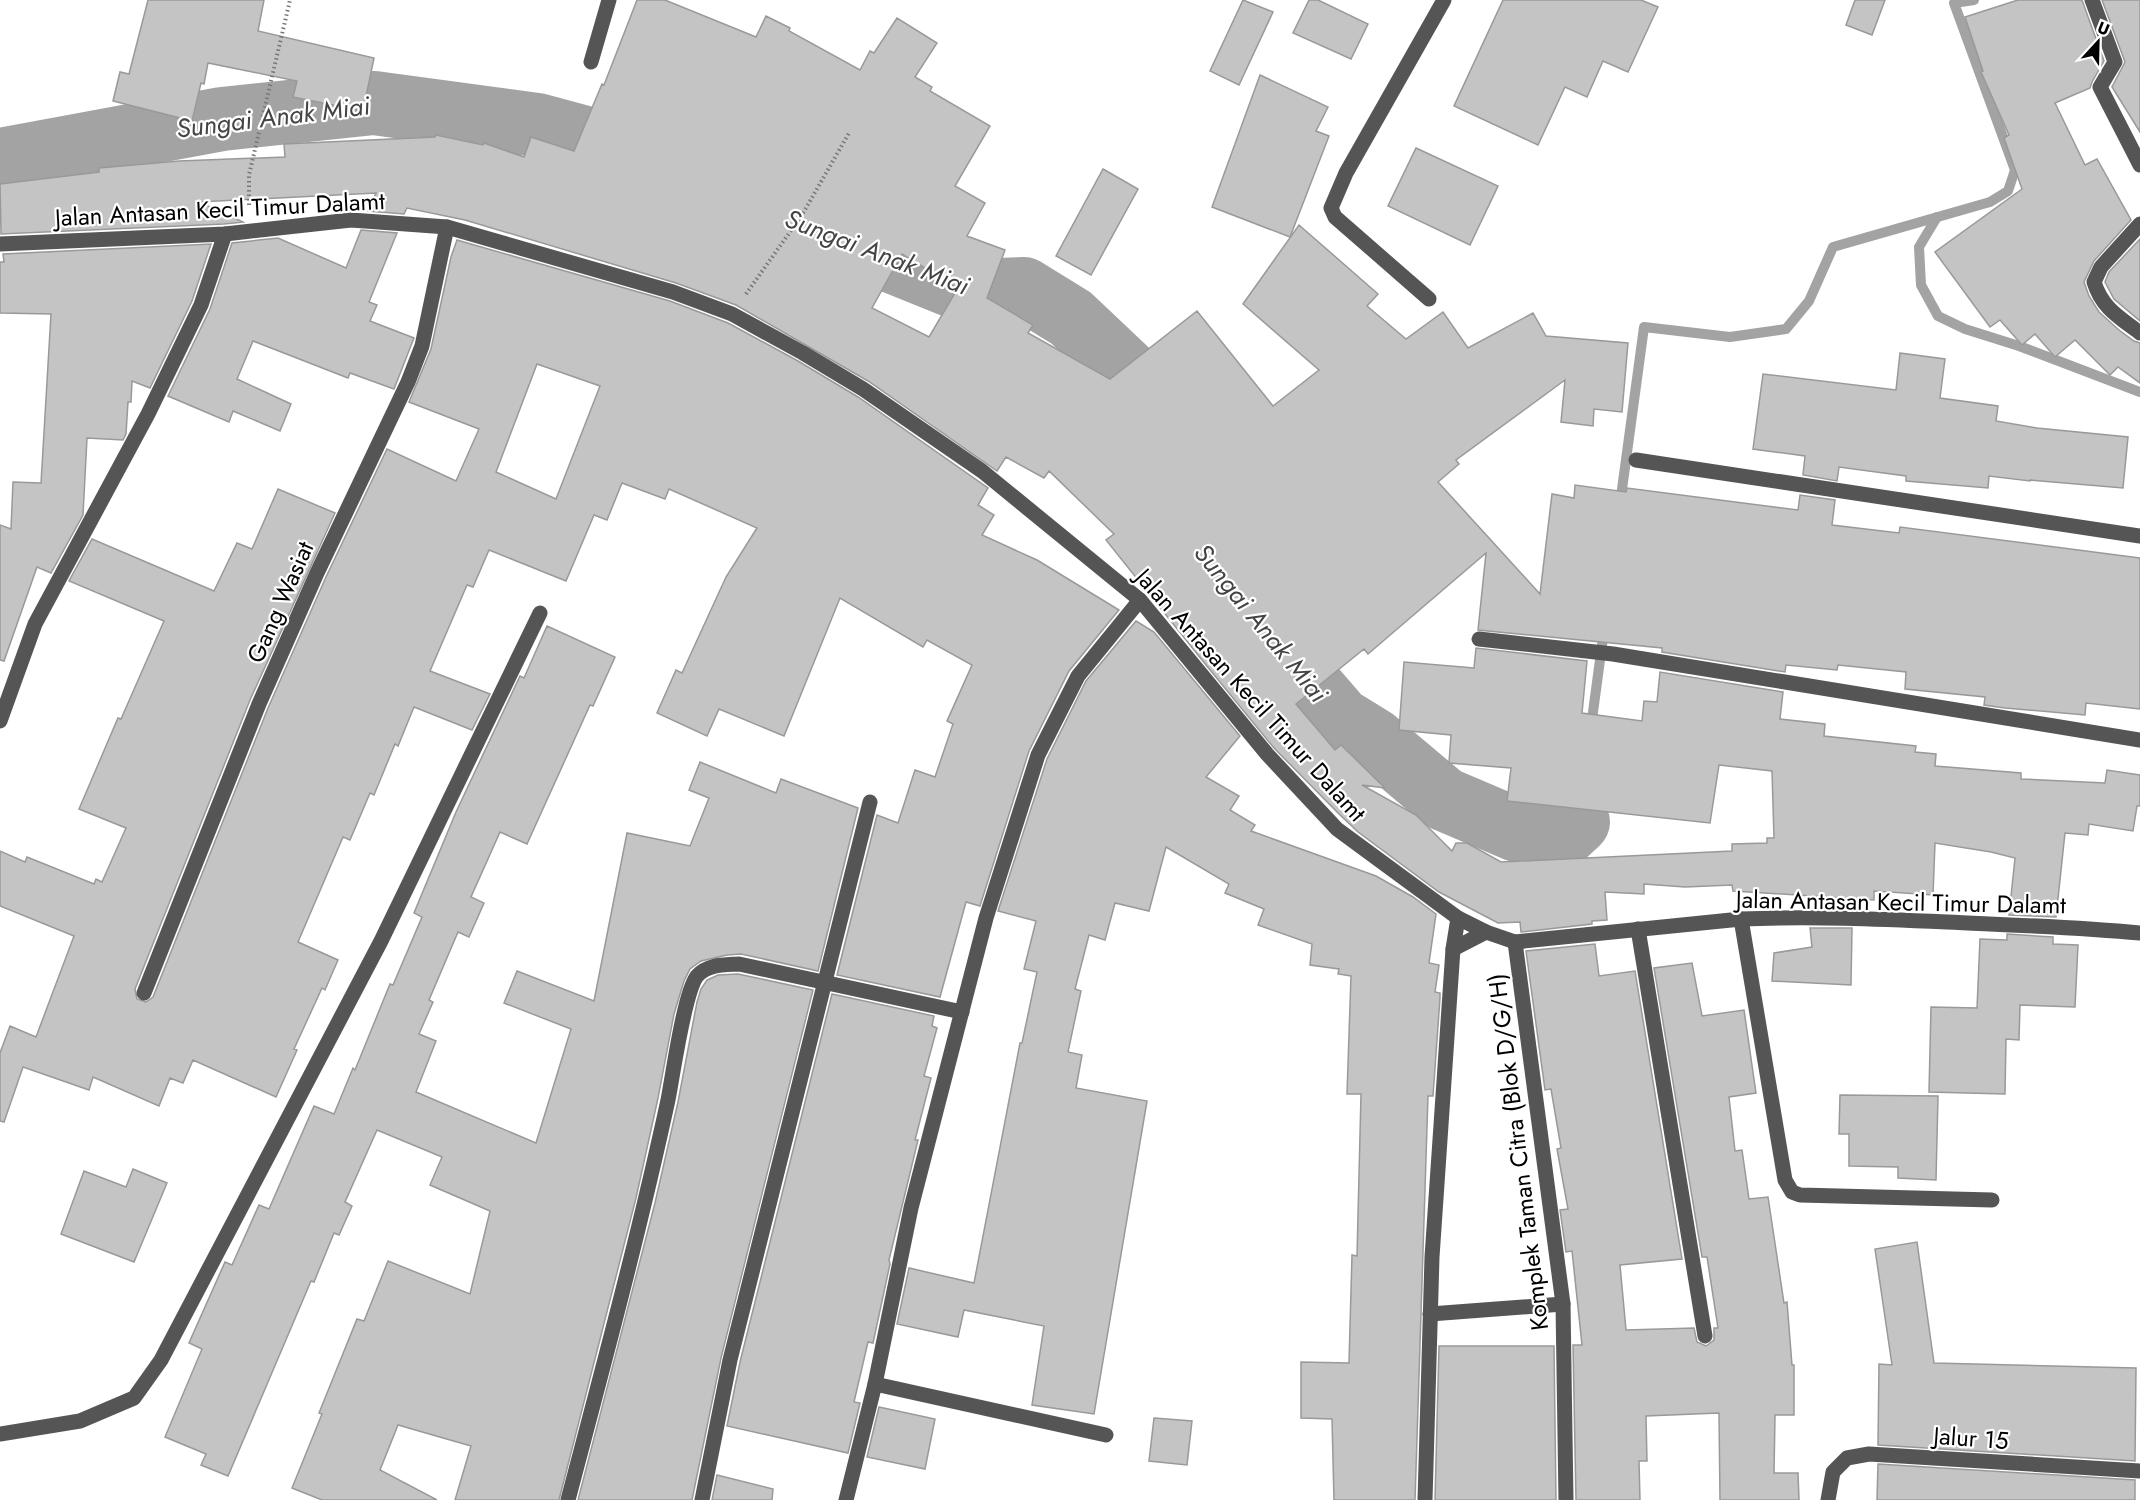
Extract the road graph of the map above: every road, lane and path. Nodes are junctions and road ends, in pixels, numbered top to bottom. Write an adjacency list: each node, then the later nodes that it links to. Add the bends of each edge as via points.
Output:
1 (290, 0): 8 (path)
2 (609, 0): 5 (street)
3 (1444, 0): 13 (street, via 1346,173 1331,208 1335,217)
4 (2092, 0): 7 (street, via 2115,62 2100,87)
5 (591, 62)
6 (849, 133): 14 (path, via 802,215)
7 (2140, 165)
8 (249, 175)
9 (2140, 224): 15 (street, via 2101,267 2094,282 2099,297)
10 (447, 227): 11 (street, Jalan Antasan Kecil Timur Dalamt, via 351,220); 14 (street, Jalan Antasan Kecil Timur Dalamt, via 673,292); 32 (street, Gang Wasiat, via 422,346 408,382 259,704)
11 (225, 234): 12 (street, Jalan Antasan Kecil Timur Dalamt); 21 (street, via 196,315 148,414 35,624)
12 (0, 244)
13 (1429, 298)
14 (732, 314): 18 (street, Jalan Antasan Kecil Timur Dalamt, via 863,389 982,471)
15 (2140, 333)
16 (1636, 460): 17 (street)
17 (2140, 536)
18 (1140, 600): 24 (street, Jalan Antasan Kecil Timur Dalamt, via 1267,754 1337,830); 33 (street, via 1078,676 1038,755 986,918)
19 (540, 613): 39 (street, via 381,941 161,1360 134,1398 80,1421)
20 (1479, 639): 22 (street, via 1607,653)
21 (0, 721)
22 (2140, 740)
23 (870, 802): 31 (street)
24 (1458, 918): 27 (street, Jalan Antasan Kecil Timur Dalamt); 30 (street)
25 (1741, 919): 26 (street, Jalan Antasan Kecil Timur Dalamt); 28 (street, Jalan Antasan Kecil Timur Dalamt, via 1909,921); 34 (street, via 1785,1180 1792,1192)
26 (1638, 929): 29 (street, Jalan Antasan Kecil Timur Dalamt); 37 (street)
27 (1486, 932): 29 (street, Jalan Antasan Kecil Timur Dalamt); 30 (street)
28 (2140, 933)
29 (1515, 942): 35 (street, Komplek Taman Citra (Blok D/G/H))
30 (1453, 949): 36 (street)
31 (824, 982): 33 (street); 42 (street, via 739,964 710,966 696,977 687,1001 668,1100 616,1317); 43 (street, via 730,1360)
32 (144, 993)
33 (962, 1012): 38 (street, via 911,1208)
34 (1992, 1200)
35 (1563, 1304): 36 (street); 46 (street, Komplek Taman Citra (Blok D/G/H))
36 (1430, 1314): 45 (street)
37 (1705, 1336)
38 (874, 1384): 40 (street); 44 (street)
39 (0, 1434)
40 (1106, 1435)
41 (2140, 1471): 47 (street, Jalur 15, via 1869,1454 1847,1458 1833,1472)
42 (568, 1500)
43 (702, 1500)
44 (846, 1500)
45 (1425, 1500)
46 (1566, 1500)
47 (1828, 1500)

